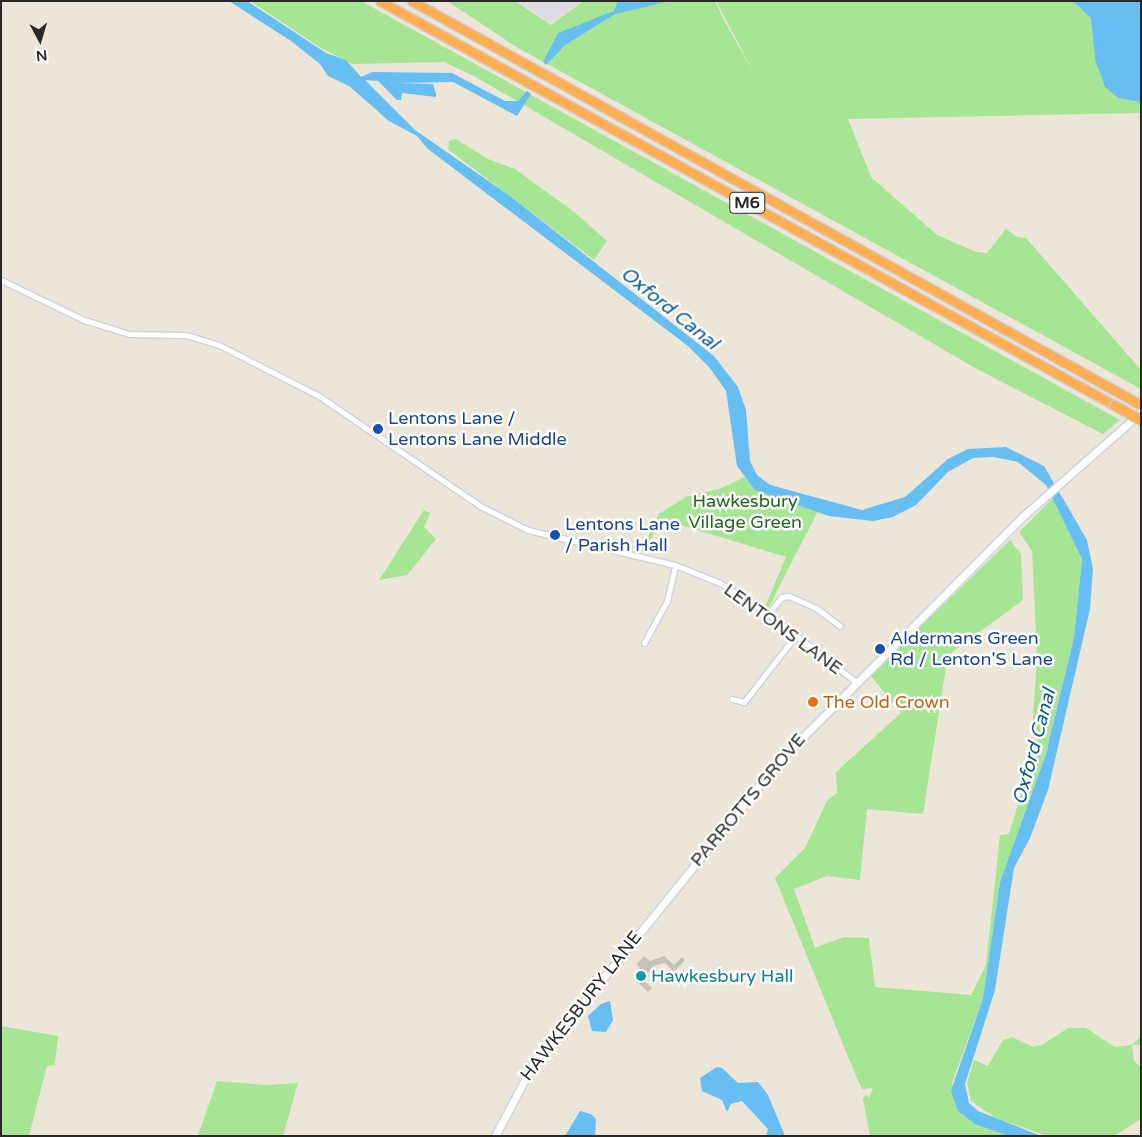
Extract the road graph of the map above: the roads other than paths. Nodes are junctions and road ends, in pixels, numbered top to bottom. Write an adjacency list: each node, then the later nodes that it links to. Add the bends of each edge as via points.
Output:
1 (380, 1): 6 (highway, M6, bridge)
2 (412, 1): 4 (highway, M6)
3 (1, 280): 7 (street, LENTONS LANE, via 84,320 129,334 186,335 235,353 319,396 480,506 528,530)
4 (1141, 405)
5 (1141, 412): 12 (main road, PARROTTS GROVE, via 1022,517)
6 (1141, 420)
7 (675, 564): 8 (street, LENTONS LANE, via 720,584); 11 (street, via 667,601)
8 (768, 614): 9 (street, via 782,597 789,596 816,608); 10 (street, LENTONS LANE)
9 (840, 626)
10 (796, 635): 12 (street, LENTONS LANE); 13 (street, via 744,702)
11 (644, 640)
12 (856, 682): 14 (main road, PARROTTS GROVE, via 819,718)
13 (732, 699)
14 (678, 883): 15 (main road, HAWKESBURY LANE, via 532,1066)
15 (495, 1136)

